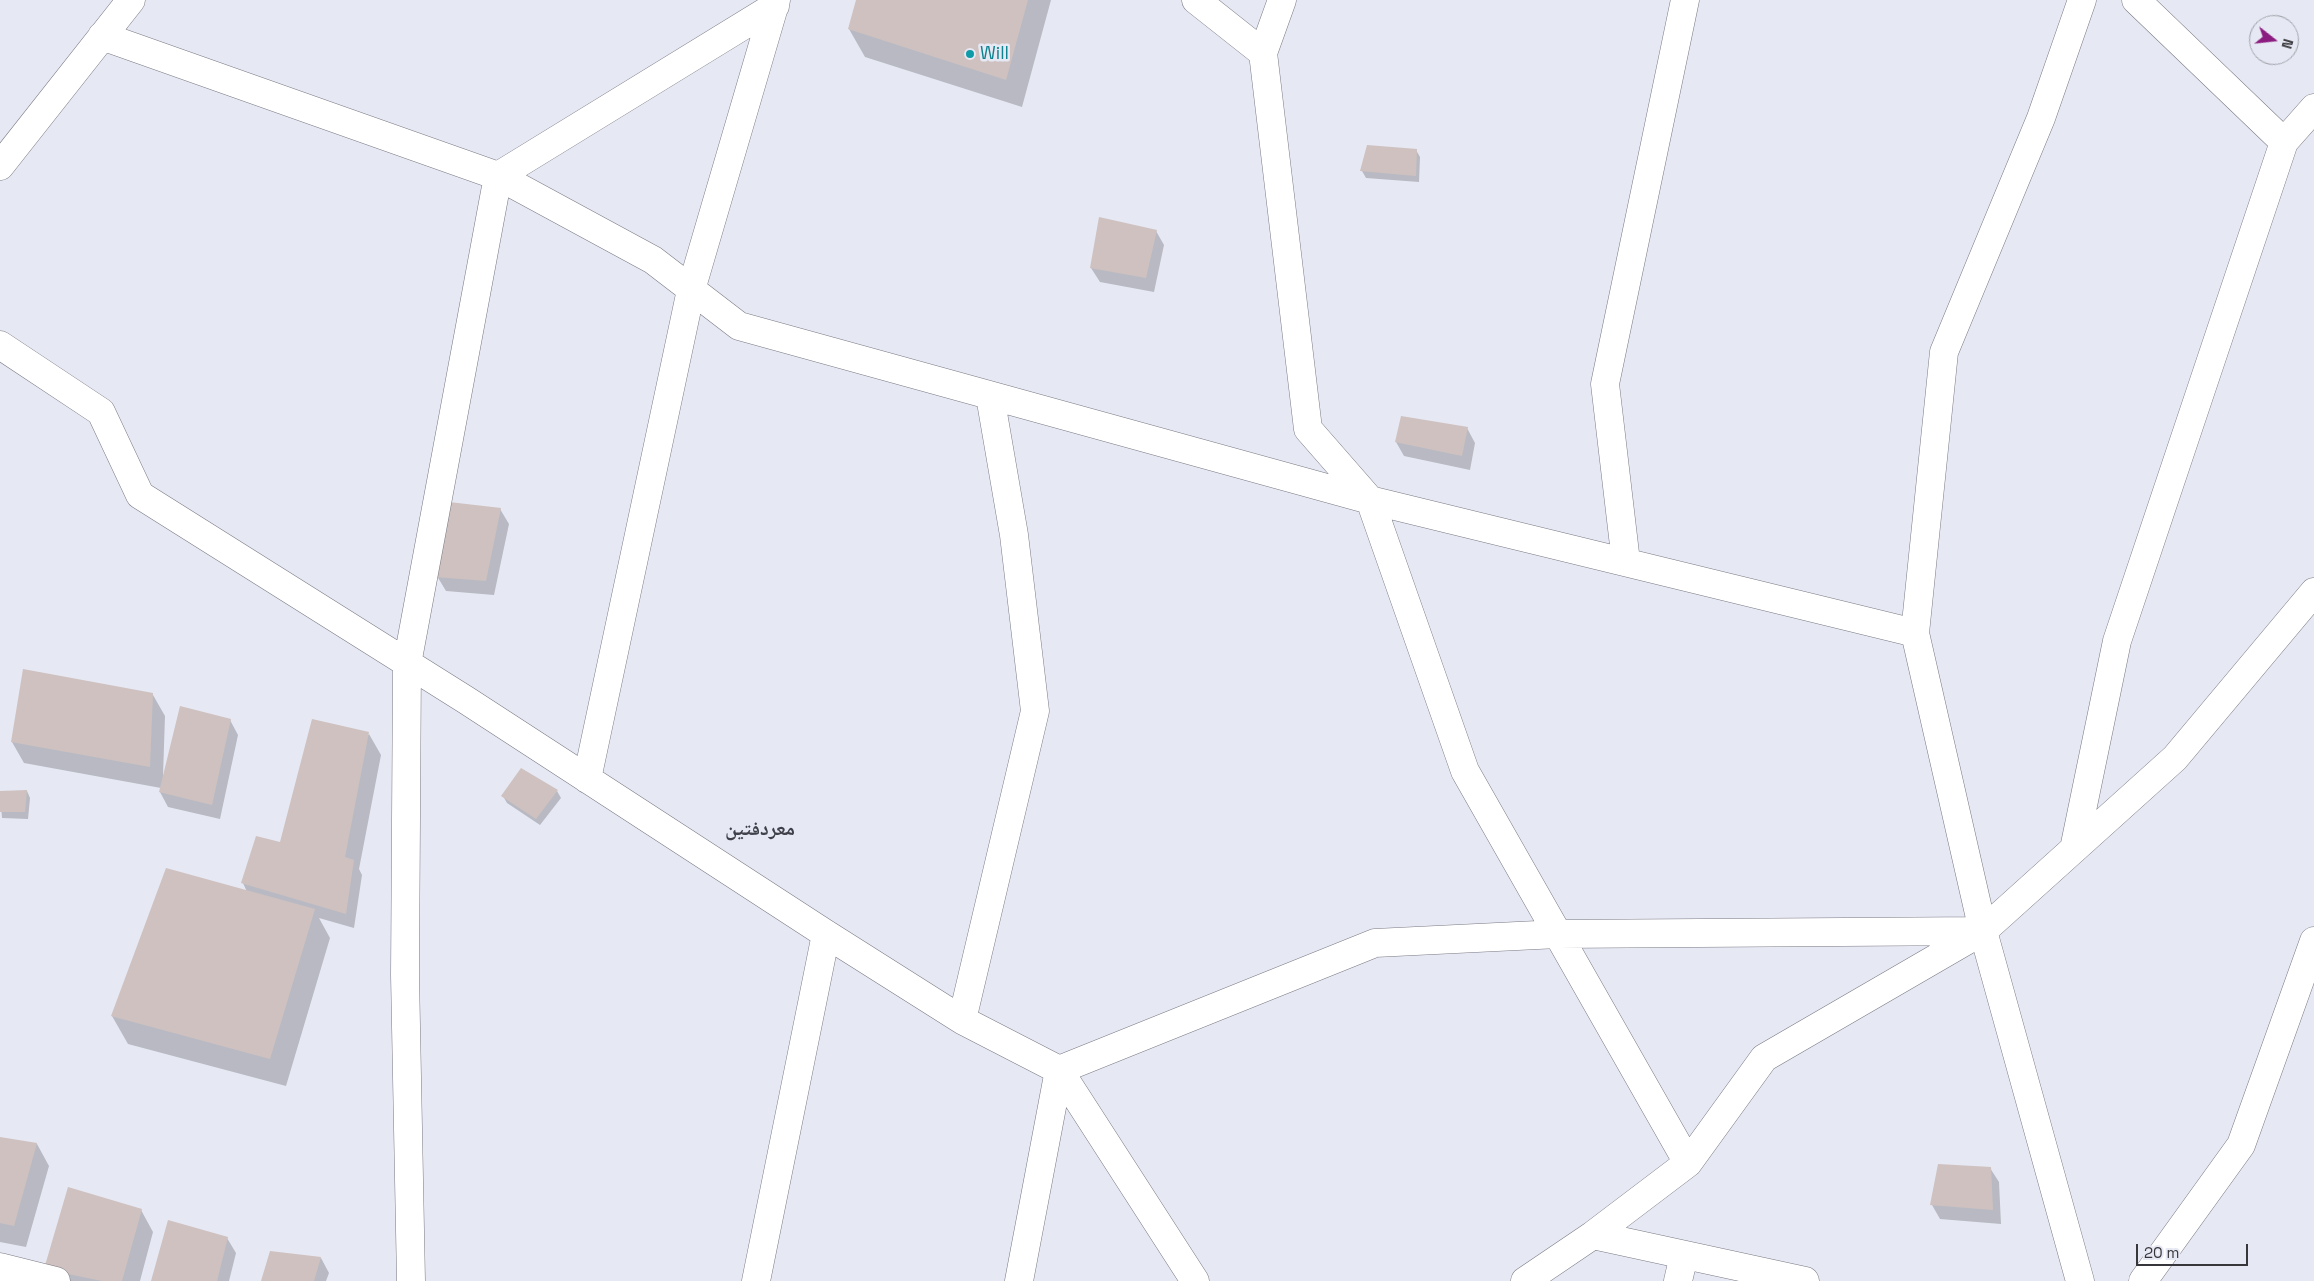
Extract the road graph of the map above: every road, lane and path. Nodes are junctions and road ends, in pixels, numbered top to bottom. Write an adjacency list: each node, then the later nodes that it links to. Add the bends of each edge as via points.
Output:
1 (131, 0): 8 (street)
2 (1196, 0): 9 (street)
3 (1282, 0): 9 (street)
4 (1684, 0): 18 (street, via 1605,384)
5 (2082, 0): 20 (street, via 2040,118 1944,352)
6 (2136, 0): 11 (street)
7 (776, 3): 13 (street); 14 (street)
8 (102, 36): 12 (street); 13 (street)
9 (1263, 53): 17 (street, via 1308,429)
10 (2314, 108): 11 (street)
11 (2284, 142): 23 (street, via 2117,640)
12 (0, 166)
13 (498, 176): 14 (street, via 652,260); 21 (street)
14 (691, 290): 16 (street, via 739,326); 22 (street)
15 (0, 345): 21 (street, via 101,412 140,495)
16 (990, 396): 17 (street); 28 (street, via 1014,535 1035,711)
17 (1370, 500): 18 (street); 26 (street, via 1465,771)
18 (1626, 562): 20 (street)
19 (2314, 592): 23 (street, via 2175,758)
20 (1915, 633): 24 (street)
21 (407, 664): 22 (street); 35 (street, via 405,975)
22 (587, 779): 25 (street)
23 (2074, 849): 24 (street)
24 (1983, 931): 26 (street); 30 (street, via 1764,1058); 42 (street)
25 (826, 934): 28 (street); 36 (street)
26 (1558, 934): 29 (street, via 1375,943); 30 (street)
27 (2314, 941): 43 (street, via 2241,1145)
28 (962, 1020): 29 (street)
29 (1059, 1070): 37 (street); 38 (street)
30 (1688, 1163): 31 (street)
31 (1593, 1235): 32 (street); 39 (street)
32 (1684, 1254): 40 (street); 41 (street)
33 (0, 1267): 34 (street)
34 (56, 1281)
35 (411, 1281)
36 (756, 1281)
37 (1019, 1281)
38 (1196, 1281)
39 (1525, 1281)
40 (1678, 1281)
41 (1806, 1281)
42 (2080, 1281)
43 (2143, 1281)

